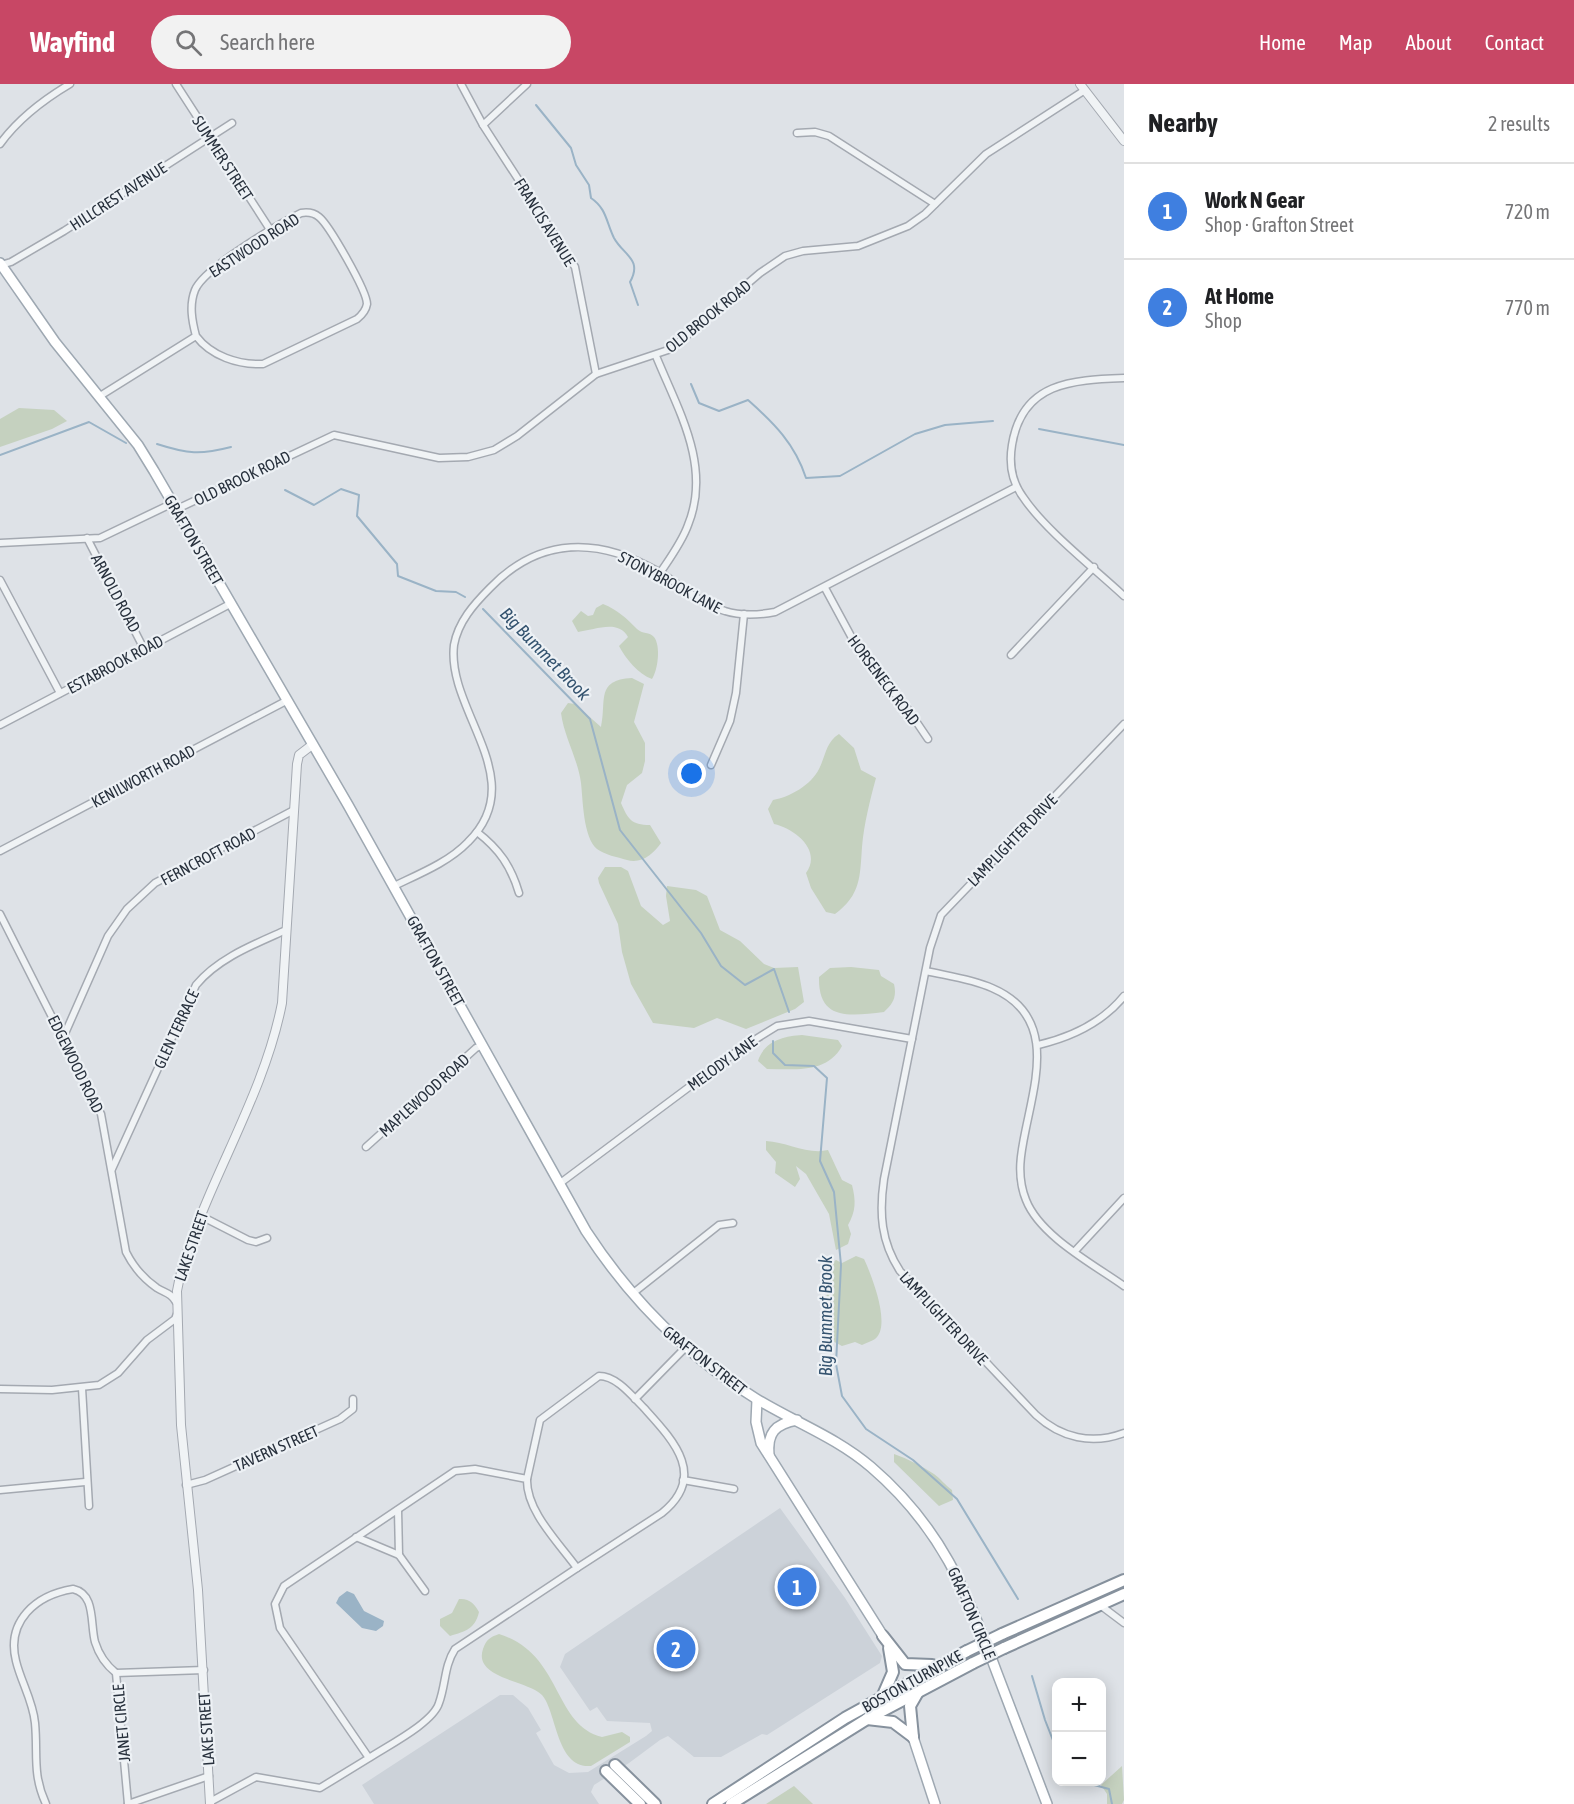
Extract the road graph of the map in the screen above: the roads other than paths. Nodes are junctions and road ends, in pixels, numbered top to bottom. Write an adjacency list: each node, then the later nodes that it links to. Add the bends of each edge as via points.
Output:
1 (70, 84): 11 (street, via 35,107)
2 (176, 84): 9 (street, SUMMER STREET)
3 (461, 84): 7 (street, FRANCIS AVENUE)
4 (528, 84): 7 (street)
5 (1082, 87): 10 (street); 12 (street, OLD BROOK ROAD, via 986,154)
6 (232, 123): 9 (street, HILLCREST AVENUE)
7 (483, 125): 17 (street, FRANCIS AVENUE, via 575,267)
8 (797, 133): 12 (street, via 829,136)
9 (210, 137): 13 (street, SUMMER STREET); 14 (street, HILLCREST AVENUE, via 51,239)
10 (1124, 141)
11 (0, 144)
12 (935, 204): 16 (street, OLD BROOK ROAD, via 908,226 875,241 785,256 678,344)
13 (271, 231): 15 (street, EASTWOOD ROAD, via 199,283 191,310); 15 (street, EASTWOOD ROAD, via 301,213 320,218 365,294 362,315 263,364 228,359 206,348)
14 (0, 264): 19 (main road, GRAFTON STREET, via 54,342)
15 (196, 336): 19 (street)
16 (656, 356): 17 (street, OLD BROOK ROAD); 25 (street, via 694,452 698,486 688,527)
17 (596, 374): 21 (street, OLD BROOK ROAD, via 517,436 482,454 439,458 334,435)
18 (1124, 378): 20 (street, via 1077,380 1048,390 1028,405 1016,425 1011,448)
19 (100, 396): 21 (main road, GRAFTON STREET, via 138,445)
20 (1016, 487): 24 (street, via 1036,514); 27 (street, STONYBROOK LANE)
21 (175, 506): 22 (street, OLD BROOK ROAD, via 110,534); 29 (main road, GRAFTON STREET)
22 (87, 538): 23 (street, OLD BROOK ROAD); 31 (street, ARNOLD ROAD)
23 (0, 543)
24 (1094, 567): 28 (street); 32 (street)
25 (660, 573): 30 (street, STONYBROOK LANE, via 715,608); 41 (street, STONYBROOK LANE, via 613,551 565,548 513,568 468,613 454,645 454,662 488,764 491,785 489,807)
26 (0, 580): 33 (street)
27 (825, 588): 30 (street, STONYBROOK LANE, via 775,612); 37 (street, HORSENECK ROAD, via 859,651)
28 (1124, 596)
29 (230, 604): 31 (street, ESTABROOK ROAD); 34 (main road, GRAFTON STREET)
30 (744, 614): 39 (street, via 730,721)
31 (144, 649): 33 (street, ESTABROOK ROAD)
32 (1011, 655)
33 (60, 693): 35 (street, ESTABROOK ROAD)
34 (286, 701): 38 (main road, GRAFTON STREET); 42 (street, KENILWORTH ROAD)
35 (0, 724)
36 (1124, 724): 47 (street, LAMPLIGHTER DRIVE, via 954,898 933,934)
37 (928, 739)
38 (312, 745): 40 (street, LAKE STREET, via 298,758); 43 (main road, GRAFTON STREET)
39 (711, 765)
40 (294, 810): 46 (street, LAKE STREET); 49 (street, FERNCROFT ROAD, via 155,884 127,909 108,936)
41 (477, 832): 43 (street, STONYBROOK LANE, via 461,849); 44 (street, via 502,854)
42 (0, 851)
43 (394, 886): 52 (main road, GRAFTON STREET)
44 (519, 892)
45 (0, 914): 49 (street, EDGEWOOD ROAD)
46 (286, 930): 54 (street, GLEN TERRACE, via 209,970 196,985); 57 (street, LAKE STREET, via 282,1003 275,1040)
47 (926, 971): 50 (street, LAMPLIGHTER DRIVE); 51 (street, via 982,984 1012,999 1027,1017)
48 (1124, 996): 51 (street, via 1094,1023)
49 (63, 1038): 54 (street, EDGEWOOD ROAD, via 101,1114)
50 (912, 1039): 55 (street, MELODY LANE, via 809,1021 777,1026 740,1049); 71 (street, LAMPLIGHTER DRIVE, via 882,1193 881,1222 892,1259 910,1283 1044,1423 1083,1439)
51 (1038, 1045): 60 (street, via 1037,1076 1021,1155 1021,1182 1035,1217)
52 (483, 1046): 53 (street, MAPLEWOOD ROAD, via 476,1048); 55 (main road, GRAFTON STREET)
53 (366, 1147)
54 (112, 1170): 63 (street, EDGEWOOD ROAD, via 130,1260 159,1290 173,1296)
55 (559, 1184): 62 (main road, GRAFTON STREET, via 598,1250)
56 (1124, 1198): 60 (street)
57 (201, 1215): 59 (street, via 248,1240); 63 (street, LAKE STREET, via 180,1272)
58 (733, 1223): 62 (street, via 716,1227)
59 (267, 1238)
60 (1075, 1251): 61 (street)
61 (1124, 1286)
62 (632, 1295): 64 (main road, GRAFTON STREET)
63 (178, 1309): 65 (street, via 175,1319 147,1340 118,1373 99,1385); 76 (street, LAKE STREET)
64 (685, 1348): 68 (street); 69 (main road, GRAFTON STREET)
65 (82, 1388): 66 (street); 75 (street)
66 (0, 1389)
67 (353, 1399): 76 (street, TAVERN STREET, via 353,1409 340,1419)
68 (635, 1399): 73 (street, via 612,1379 599,1376 556,1406 538,1423); 74 (street, via 678,1448 684,1463)
69 (757, 1400): 70 (main road, GRAFTON CIRCLE); 72 (main road, GRAFTON STREET, via 757,1430)
70 (797, 1420): 72 (main road, via 783,1423 771,1434); 107 (main road, GRAFTON CIRCLE, via 844,1446 873,1468 936,1538 969,1599)
71 (1124, 1433)
72 (770, 1457): 89 (main road, GRAFTON STREET)
73 (526, 1479): 80 (street, via 460,1469); 83 (street, via 537,1512)
74 (683, 1480): 77 (street); 83 (street, via 678,1497 667,1509)
75 (85, 1482): 78 (street); 79 (street)
76 (186, 1485): 91 (street, LAKE STREET)
77 (734, 1489)
78 (0, 1490)
79 (88, 1506)
80 (398, 1510): 81 (street); 82 (street)
81 (356, 1537): 82 (street); 97 (street, via 286,1584 275,1610 290,1644)
82 (399, 1555): 85 (street)
83 (577, 1568): 97 (street, via 455,1649 433,1714)
84 (1124, 1580): 90 (highway, BOSTON TURNPIKE, bridge)
85 (425, 1591)
86 (1124, 1594): 87 (highway, BOSTON TURNPIKE)
87 (1100, 1605): 88 (street); 93 (highway, BOSTON TURNPIKE, bridge)
88 (1124, 1623)
89 (883, 1636): 90 (highway, via 905,1664); 94 (highway, via 893,1672)
90 (938, 1665): 94 (highway, BOSTON TURNPIKE)
91 (204, 1670): 92 (street); 98 (street, LAKE STREET)
92 (116, 1673): 100 (street, JANET CIRCLE, via 99,1653 88,1601 82,1592 73,1588 50,1596 19,1620 14,1652 35,1724 34,1765); 101 (street, JANET CIRCLE)
93 (922, 1688): 95 (highway, BOSTON TURNPIKE); 96 (highway, via 910,1704)
94 (880, 1698): 104 (highway, BOSTON TURNPIKE)
95 (867, 1719): 96 (highway, via 893,1722); 105 (highway, BOSTON TURNPIKE)
96 (913, 1737): 106 (main road)
97 (369, 1758): 99 (street, via 323,1787 313,1789 256,1777)
98 (209, 1776): 99 (street, LAKE STREET); 101 (street)
99 (210, 1803)
100 (46, 1804)
101 (128, 1804)
102 (640, 1804): 103 (highway, via 610,1768)
103 (655, 1804)
104 (713, 1804)
105 (731, 1804)
106 (935, 1804)
107 (1047, 1804)

